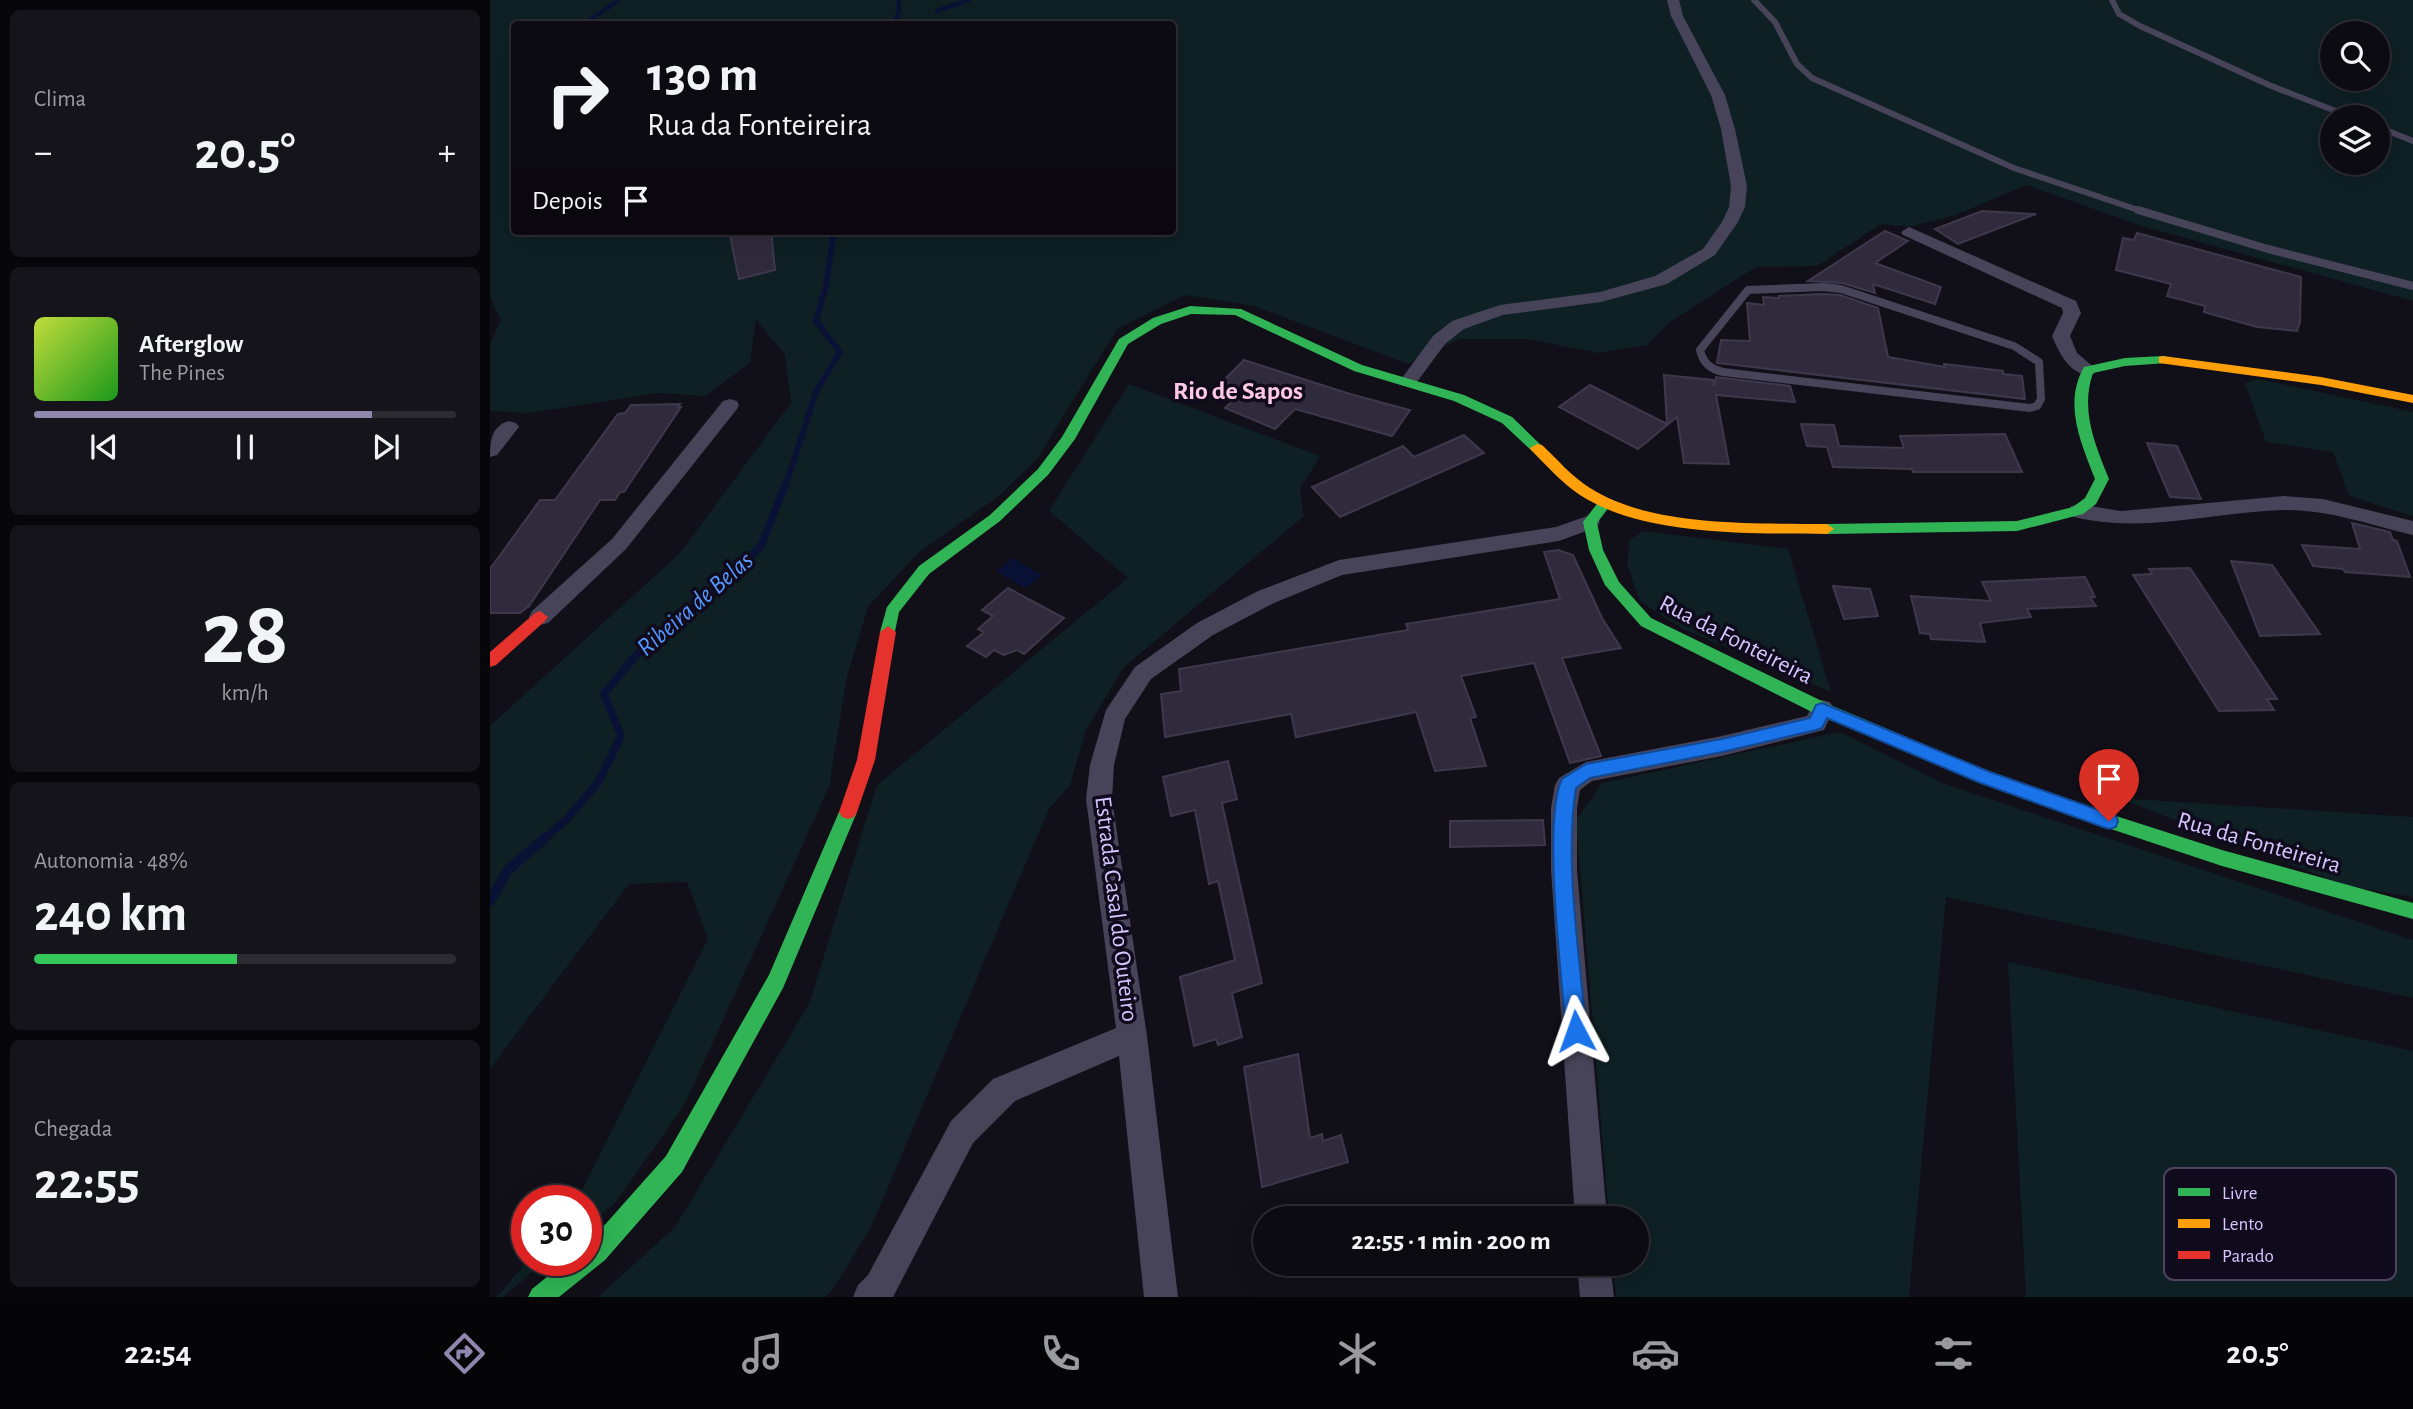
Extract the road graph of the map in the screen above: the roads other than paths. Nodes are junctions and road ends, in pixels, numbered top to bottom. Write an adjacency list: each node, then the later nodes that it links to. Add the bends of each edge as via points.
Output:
1 (1674, 0): 11 (street, via 1676,16 1718,95 1728,129 1739,186 1730,222 1709,252 1661,280 1601,297 1500,310 1458,325 1440,340)
2 (1754, 0): 8 (lane, via 1775,22 1797,64 1812,78 1873,107 2079,192 2268,249)
3 (2112, 0): 4 (lane, via 2119,14 2140,26)
4 (2320, 105)
5 (2390, 132): 6 (lane)
6 (2413, 141)
7 (1909, 232): 10 (street, via 2070,305 2072,313 2061,336 2069,356)
8 (2413, 286)
9 (2039, 362): 9 (lane, via 2014,346 1823,287 1748,290 1700,350 1706,365 1723,372 2030,408 2041,399)
10 (2088, 370): 12 (main road, via 2155,359 2196,362); 16 (main road, via 2078,398 2082,425 2102,479 2091,501)
11 (1408, 382): 17 (main road, via 1507,420 1583,491); 27 (main road, via 1346,363 1237,312 1190,310 1140,330 1123,342 1068,439 1043,472 995,518 925,570 892,611 866,760 847,816 776,981 674,1164 597,1252)
12 (2413, 399)
13 (730, 405): 19 (street, via 619,544)
14 (509, 427): 15 (street)
15 (490, 451)
16 (2078, 512): 17 (main road, via 2017,526 1873,530 1736,528 1634,512); 18 (street, via 2121,517 2284,503 2323,506)
17 (1598, 513): 22 (main road, Rua da Fonteireira, via 1596,550 1613,585 1646,622); 24 (street, Estrada Casal do Outeiro, via 1559,534 1339,568 1266,597 1205,629 1143,673 1115,717 1102,765 1099,799)
18 (2413, 528)
19 (540, 617): 20 (main road); 21 (main road)
20 (490, 640)
21 (490, 661)
22 (1822, 709): 23 (main road, Rua da Fonteireira, via 1984,777 2087,814 2222,858); 25 (street, via 1816,723 1586,772 1568,785 1564,870)
23 (2413, 911)
24 (1132, 1036): 28 (street, via 1004,1090 962,1132 880,1287); 29 (street, Estrada Casal do Outeiro)
25 (1590, 1206)
26 (1595, 1276): 30 (street)
27 (540, 1297)
28 (870, 1297)
29 (1161, 1297)
30 (1597, 1297)

